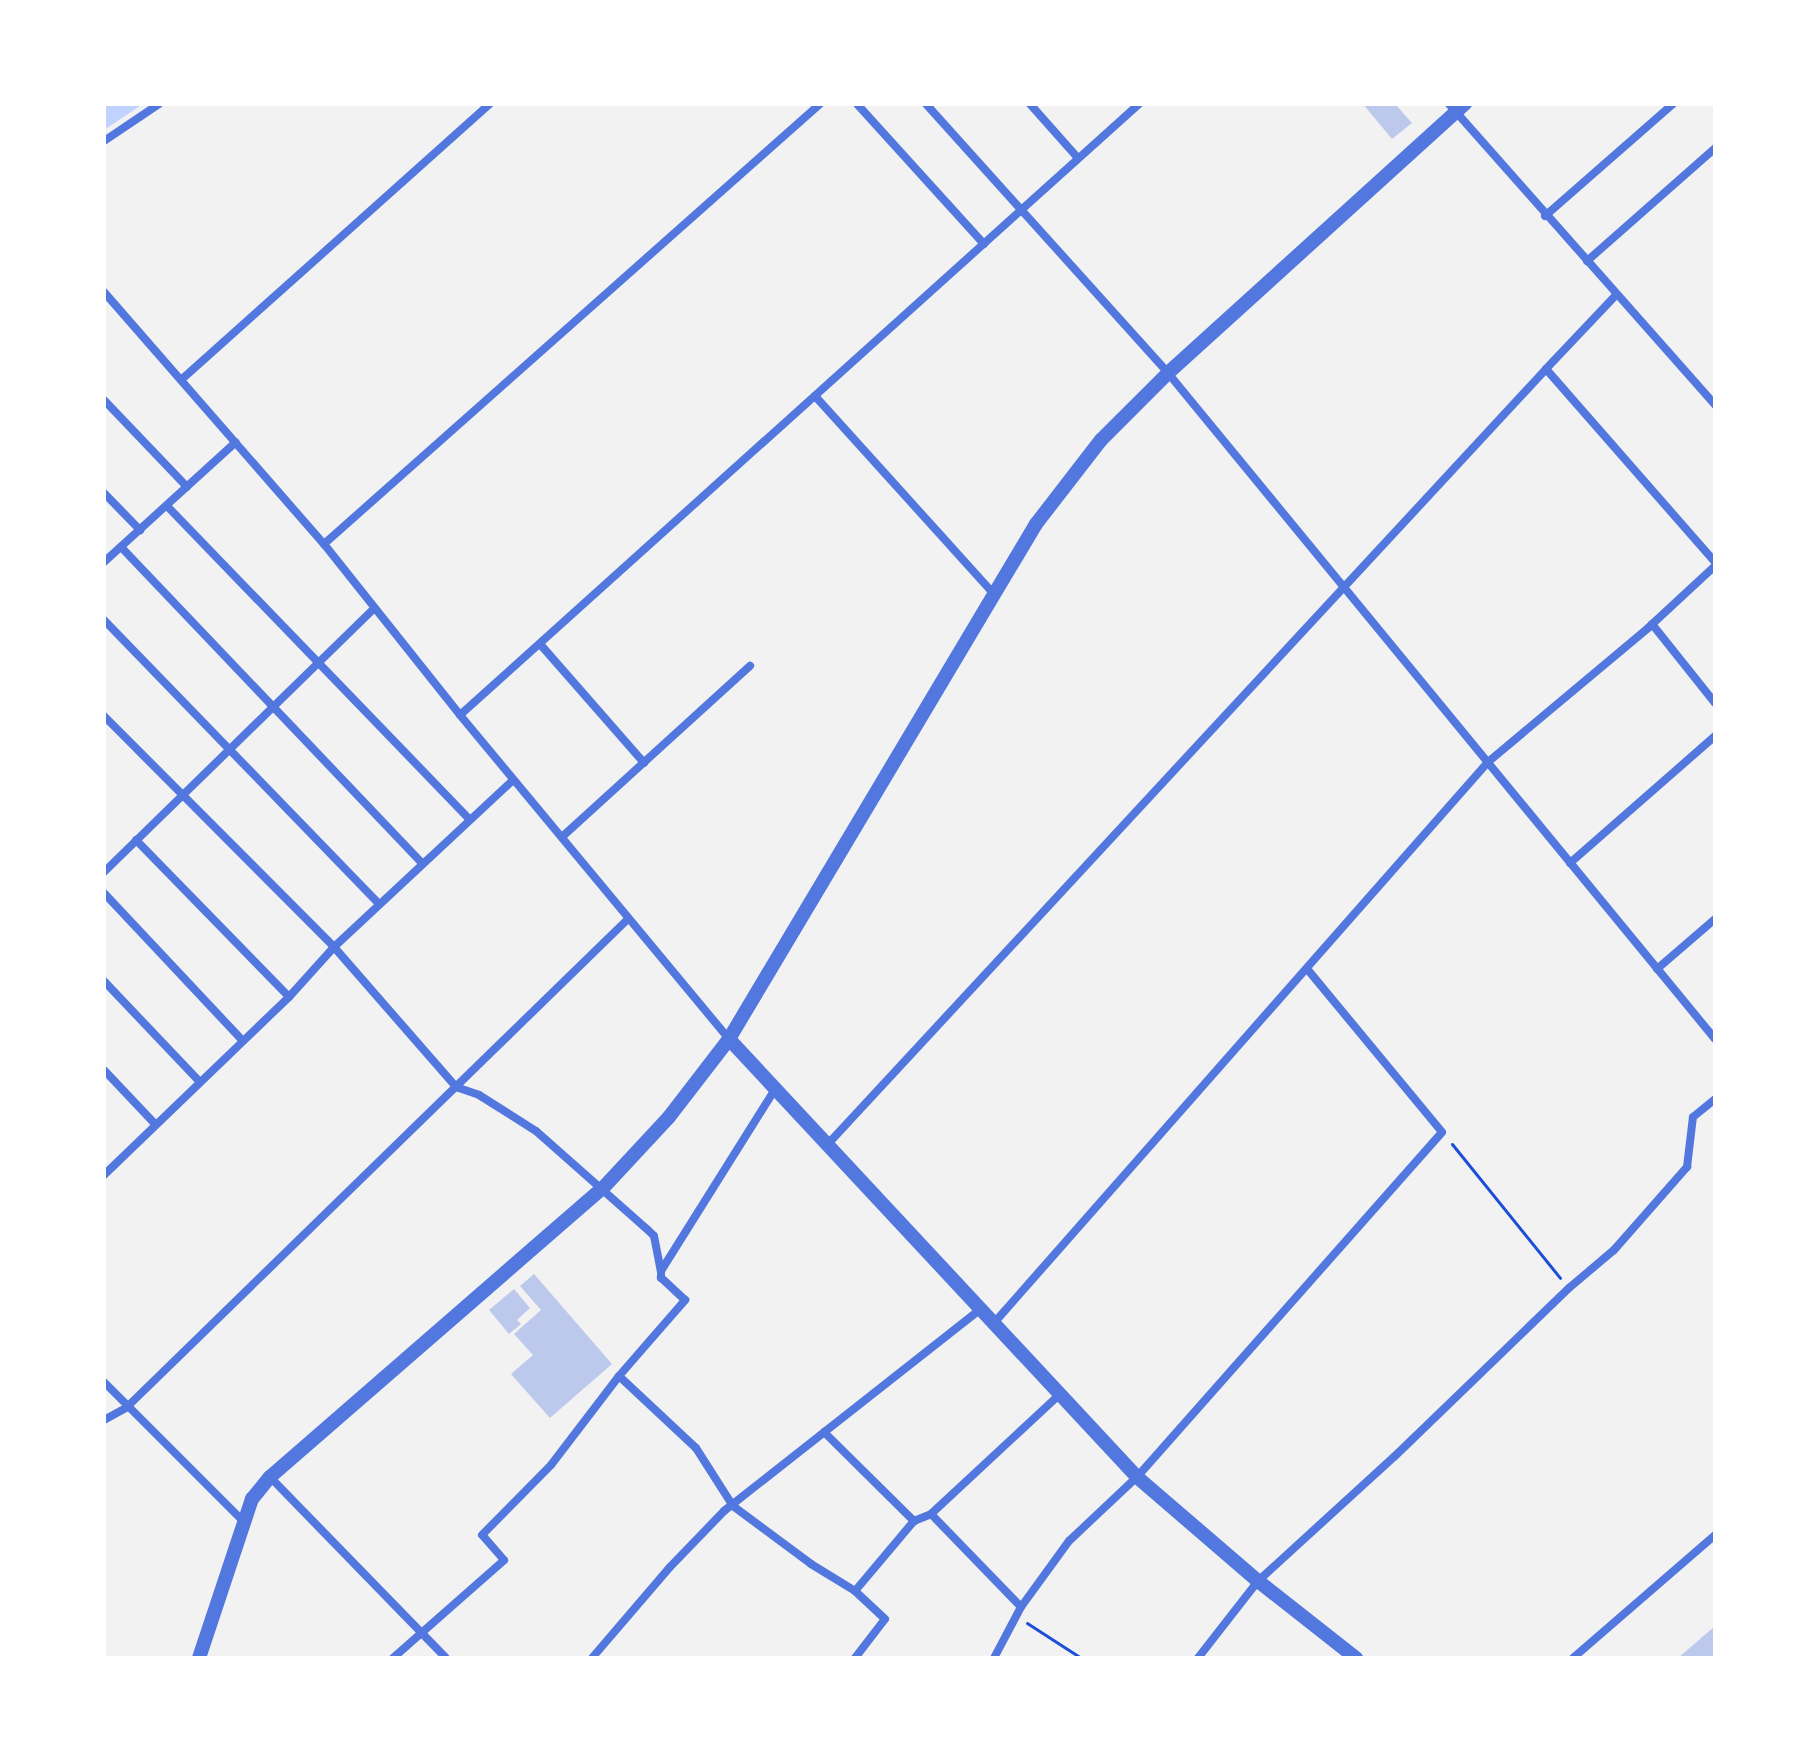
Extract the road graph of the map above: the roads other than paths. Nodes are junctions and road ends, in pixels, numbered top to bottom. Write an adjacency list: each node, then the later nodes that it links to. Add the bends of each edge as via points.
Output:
1 (159, 104): 10 (street)
2 (490, 104): 21 (street)
3 (820, 104): 30 (street)
4 (857, 104): 15 (street)
5 (926, 104): 13 (street)
6 (1030, 104): 12 (street)
7 (1139, 104): 12 (street)
8 (1673, 104): 14 (street)
9 (1456, 107): 14 (street); 20 (street)
10 (104, 141)
11 (1715, 148): 16 (street)
12 (1078, 158): 13 (street)
13 (1021, 210): 15 (street); 20 (street)
14 (1545, 216): 16 (street)
15 (984, 244): 22 (street)
16 (1587, 261): 18 (street)
17 (104, 292): 21 (street)
18 (1616, 295): 19 (street); 24 (street)
19 (1546, 369): 33 (street); 34 (street)
20 (1168, 373): 34 (street); 35 (street, via 1101,440 1036,524)
21 (181, 380): 25 (street)
22 (815, 396): 35 (street); 39 (street)
23 (104, 400): 26 (street)
24 (1715, 405)
25 (236, 442): 26 (street); 30 (street)
26 (187, 487): 28 (street)
27 (104, 493): 29 (street)
28 (167, 506): 29 (street); 40 (street)
29 (140, 530): 31 (street)
30 (324, 544): 36 (street)
31 (121, 547): 32 (street); 43 (street)
32 (104, 562)
33 (1715, 564): 38 (street)
34 (1344, 587): 48 (street); 76 (street)
35 (994, 594): 67 (street)
36 (375, 608): 40 (street); 44 (street)
37 (104, 620): 47 (street)
38 (1652, 624): 42 (street); 48 (street)
39 (540, 644): 44 (street); 49 (street)
40 (318, 662): 43 (street); 52 (street)
41 (750, 666): 49 (street)
42 (1715, 703)
43 (273, 706): 47 (street); 55 (street)
44 (460, 715): 50 (street)
45 (104, 716): 51 (street)
46 (1715, 736): 56 (street)
47 (229, 749): 51 (street); 59 (street)
48 (1488, 762): 56 (street); 63 (street)
49 (644, 763): 53 (street)
50 (513, 780): 52 (street); 53 (street)
51 (182, 795): 54 (street); 62 (street)
52 (469, 819): 55 (street)
53 (563, 836): 60 (street)
54 (136, 840): 57 (street); 66 (street)
55 (422, 863): 59 (street)
56 (1570, 863): 64 (street)
57 (104, 872)
58 (104, 893): 69 (street)
59 (379, 904): 62 (street)
60 (628, 919): 67 (street); 72 (street)
61 (1715, 919): 64 (street)
62 (334, 947): 66 (street); 72 (street)
63 (1307, 969): 81 (street); 89 (street, via 1442,1132)
64 (1657, 969): 68 (street)
65 (104, 981): 71 (street)
66 (289, 997): 69 (street)
67 (729, 1039): 73 (street); 78 (street, via 669,1117)
68 (1715, 1039)
69 (242, 1040): 71 (street)
70 (104, 1070): 75 (street)
71 (199, 1081): 75 (street)
72 (456, 1087): 78 (street, via 479,1095 536,1131); 85 (street)
73 (775, 1089): 76 (street); 79 (street)
74 (1715, 1099): 95 (street, via 1693,1117 1687,1167 1614,1250)
75 (155, 1124): 77 (street)
76 (827, 1145): 80 (street)
77 (106, 1171)
78 (603, 1188): 79 (street, via 654,1236); 88 (street)
79 (661, 1271): 82 (street, via 661,1278 685,1300)
80 (979, 1310): 81 (street); 87 (street)
81 (994, 1323): 84 (street)
82 (619, 1376): 90 (street, via 696,1448); 98 (street, via 551,1465 482,1535 504,1560)
83 (104, 1382): 85 (street)
84 (1059, 1395): 89 (street); 91 (street)
85 (127, 1407): 86 (street); 93 (street)
86 (104, 1420)
87 (824, 1432): 90 (street); 92 (street)
88 (270, 1477): 93 (street, via 252,1499); 98 (street)
89 (1137, 1477): 95 (street); 97 (street, via 1069,1541)
90 (733, 1506): 96 (street); 102 (street, via 670,1567)
91 (931, 1514): 92 (street); 97 (street)
92 (914, 1521): 96 (street)
93 (244, 1522): 99 (street)
94 (1715, 1535): 107 (street)
95 (1258, 1581): 105 (street); 106 (street)
96 (855, 1591): 103 (street, via 885,1619)
97 (1021, 1607): 104 (street)
98 (422, 1633): 100 (street); 101 (street)
99 (199, 1658)
100 (393, 1658)
101 (446, 1658)
102 (592, 1658)
103 (855, 1658)
104 (994, 1658)
105 (1198, 1658)
106 (1356, 1658)
107 (1573, 1658)

